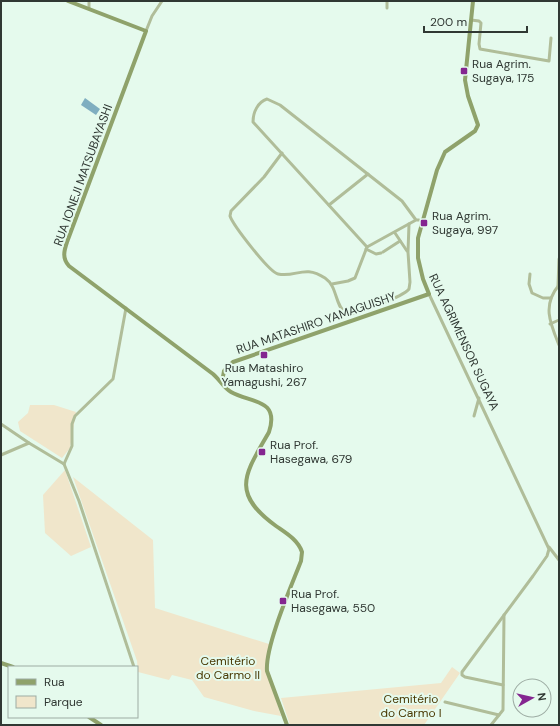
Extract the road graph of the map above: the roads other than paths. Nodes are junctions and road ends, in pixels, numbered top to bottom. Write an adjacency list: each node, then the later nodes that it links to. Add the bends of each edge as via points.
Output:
1 (68, 1): 6 (main road)
2 (89, 1): 6 (street)
3 (162, 1): 9 (street, RUA IONEJI MATSUBAYASHI)
4 (387, 1): 7 (street)
5 (473, 1): 8 (main road, RUA AGRIMENSOR SUGAYA)
6 (89, 8): 9 (main road)
7 (387, 8)
8 (472, 20): 10 (street, via 481,23 480,49 549,61); 14 (main road, RUA AGRIMENSOR SUGAYA, via 465,80 478,128 449,148 442,156)
9 (146, 31): 26 (main road, RUA IONEJI MATSUBAYASHI, via 64,253 69,266)
10 (551, 38)
11 (282, 153): 12 (street, via 253,122 256,108 268,98); 13 (street); 22 (street, via 264,177 231,210 230,216 263,262 275,273 279,275 312,272)
12 (368, 174): 13 (street); 14 (street, via 402,201)
13 (329, 205): 18 (street)
14 (419, 220): 15 (street); 24 (main road, RUA AGRIMENSOR SUGAYA, via 418,258)
15 (409, 224): 16 (street); 19 (street)
16 (395, 233): 17 (street); 18 (street)
17 (400, 241): 18 (street, via 382,253 376,254); 19 (street)
18 (367, 248): 22 (street, via 355,278)
19 (408, 252): 22 (street, via 410,287 404,294 346,314 341,309)
20 (559, 259): 23 (street)
21 (530, 274): 25 (street, via 529,284 532,293 543,298)
22 (332, 284)
23 (558, 286): 25 (street)
24 (429, 294): 30 (main road, RUA MATASHIRO YAMAGUISHY, via 233,362 224,371); 31 (street, RUA AGRIMENSOR SUGAYA)
25 (551, 298): 28 (street, via 548,310)
26 (126, 307): 30 (main road, RUA IONEJI MATSUBAYASHI); 36 (street, via 113,379 75,416 72,424 72,446)
27 (559, 320): 28 (street)
28 (550, 324): 29 (street)
29 (559, 345)
30 (222, 382): 46 (main road, RUA IONEJI MATSUBAYASHI, via 232,393 261,402 271,414 269,432 246,474 245,486 257,510 291,537 302,552 302,561 270,645 267,661 267,671)
31 (479, 398): 32 (street); 37 (street, RUA AGRIMENSOR SUGAYA)
32 (474, 416)
33 (1, 424): 34 (street)
34 (29, 444): 35 (street); 36 (street)
35 (1, 455)
36 (64, 464): 40 (street, via 77,495)
37 (549, 547): 38 (street, RUA AGRIMENSOR SUGAYA); 39 (street, via 547,556)
38 (559, 560)
39 (504, 616): 41 (street); 41 (street, via 462,674 465,677)
40 (134, 666)
41 (503, 685): 43 (street, via 503,710)
42 (445, 702): 43 (street)
43 (499, 715): 47 (street)
44 (90, 718): 45 (main road)
45 (100, 725)
46 (287, 725)
47 (491, 725)

